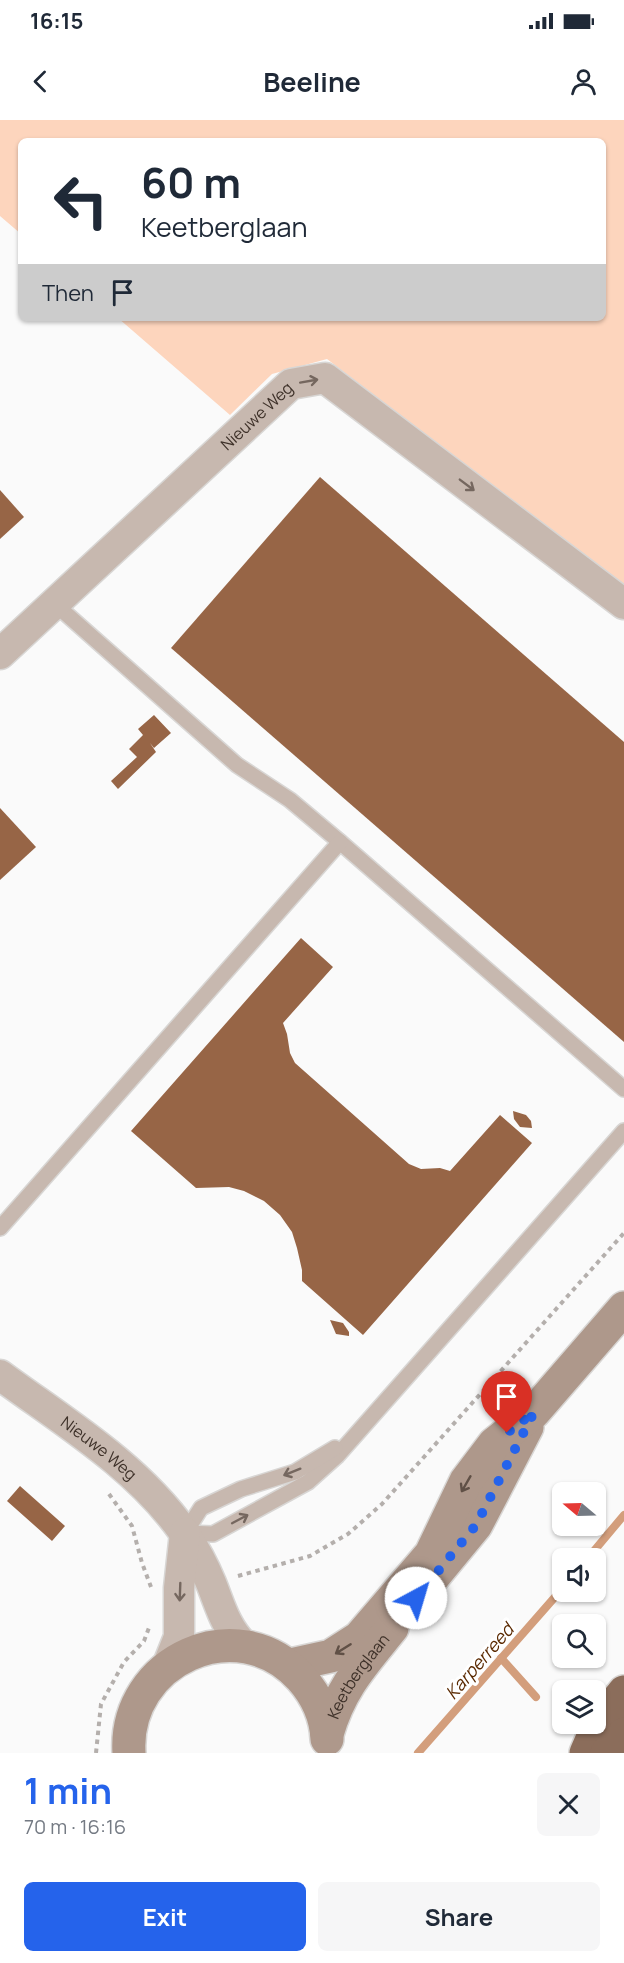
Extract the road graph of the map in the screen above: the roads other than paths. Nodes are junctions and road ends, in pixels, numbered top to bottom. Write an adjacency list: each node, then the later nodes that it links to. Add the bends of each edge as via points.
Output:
1 (55, 604): 2 (street, Nieuwe Weg, one-way to 2, via 291,384 325,378); 3 (street, Nieuwe Weg); 4 (lane, via 237,765)
2 (624, 604)
3 (0, 654)
4 (340, 842): 5 (lane); 7 (lane)
5 (624, 1089)
6 (624, 1131): 11 (lane)
7 (0, 1228)
8 (624, 1308): 10 (main road, Keetberglaan)
9 (0, 1375): 12 (street, Nieuwe Weg, via 144,1484)
10 (534, 1412): 14 (main road, Keetberglaan, one-way to 14, via 494,1444 466,1481 430,1554 359,1638 331,1656); 18 (main road, Keetberglaan, via 476,1525 351,1681 334,1709)
11 (358, 1430): 12 (lane, one-way to 12, via 295,1472 241,1489 201,1508); 12 (lane, one-way to 11, via 213,1533 308,1482)
12 (185, 1533): 13 (street, Nieuwe Weg, via 211,1582 229,1629); 15 (street, one-way to 15, via 179,1637)
13 (244, 1646): 14 (main road); 15 (main road, via 204,1648)
14 (290, 1665): 18 (main road, via 314,1695)
15 (167, 1667): 19 (main road, via 154,1679 135,1710)
16 (624, 1692): 20 (highway, via 598,1722)
17 (624, 1734): 21 (highway)
18 (327, 1744)
19 (129, 1753)
20 (586, 1753)
21 (607, 1753)

